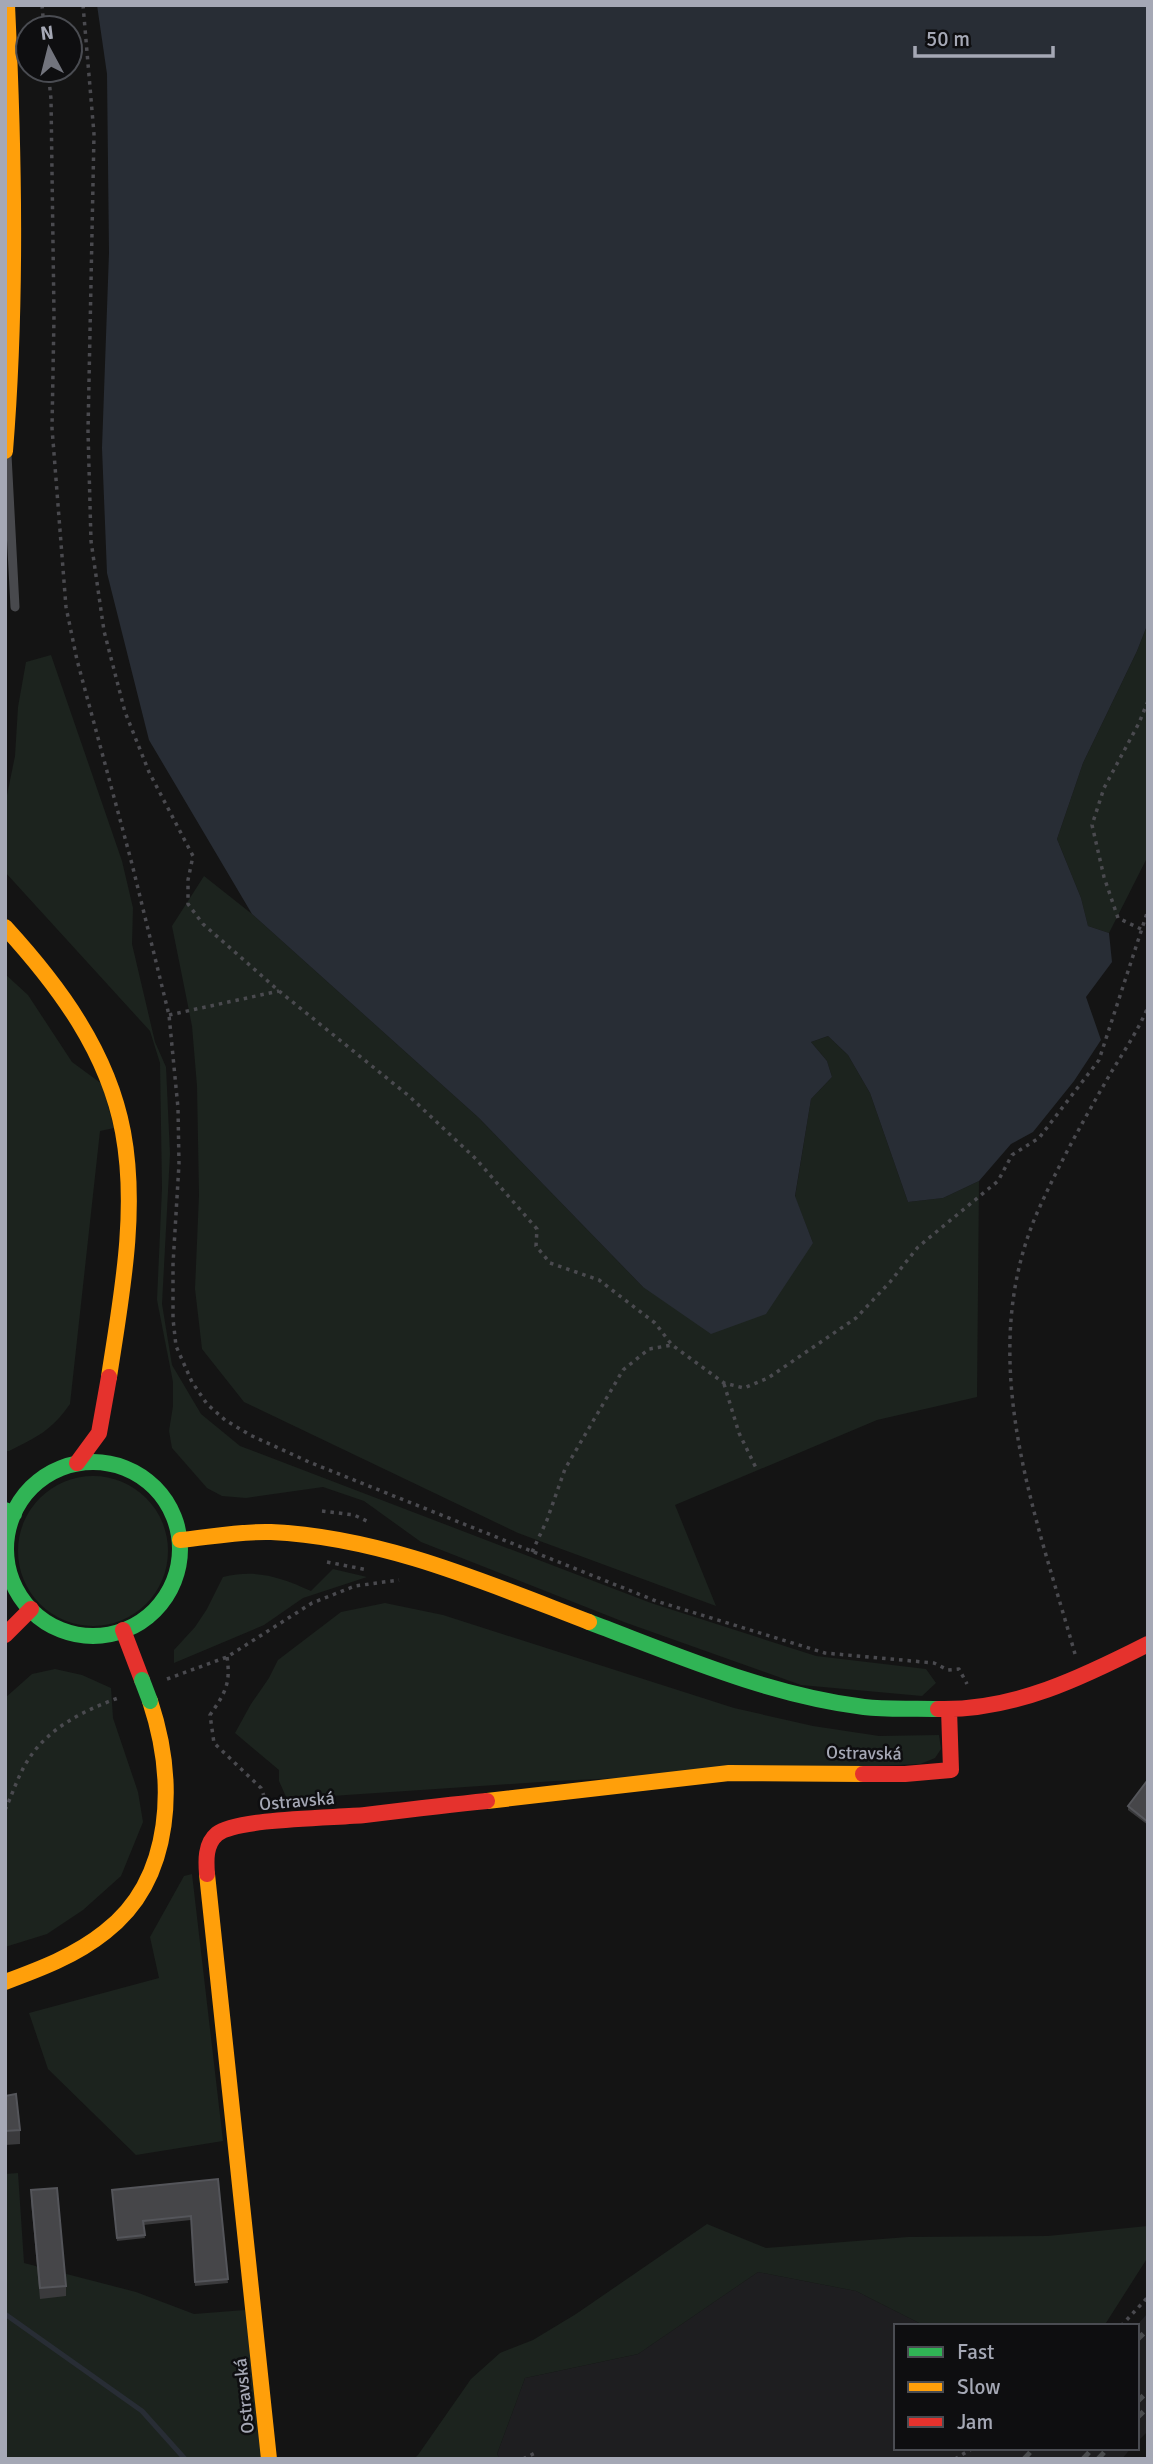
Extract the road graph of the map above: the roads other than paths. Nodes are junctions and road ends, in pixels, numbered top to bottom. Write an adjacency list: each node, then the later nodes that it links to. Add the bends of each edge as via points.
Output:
1 (7, 5): 2 (main road, via 14,144)
2 (6, 445): 3 (lane)
3 (15, 607)
4 (5, 928): 5 (main road, via 59,994 92,1046 116,1101 125,1146 124,1265 106,1398 99,1434)
5 (77, 1464): 6 (main road, via 44,1477); 7 (main road, via 109,1463 139,1474 162,1496)
6 (9, 1512): 8 (main road, via 8,1564 16,1588)
7 (180, 1539): 9 (main road, via 179,1565 170,1589 155,1610); 12 (main road, via 268,1532 365,1545 463,1574 788,1693 865,1707)
8 (31, 1609): 9 (main road, via 74,1633); 10 (main road)
9 (122, 1630): 13 (main road, bridge, via 160,1739 167,1809 163,1843 149,1881 124,1916 97,1940 58,1962)
10 (5, 1635)
11 (1148, 1644): 12 (main road, via 1039,1693)
12 (949, 1709): 14 (main road, Ostravská, via 951,1770 729,1773 272,1821 221,1831 213,1837 206,1851)
13 (5, 1982)
14 (270, 2459)

